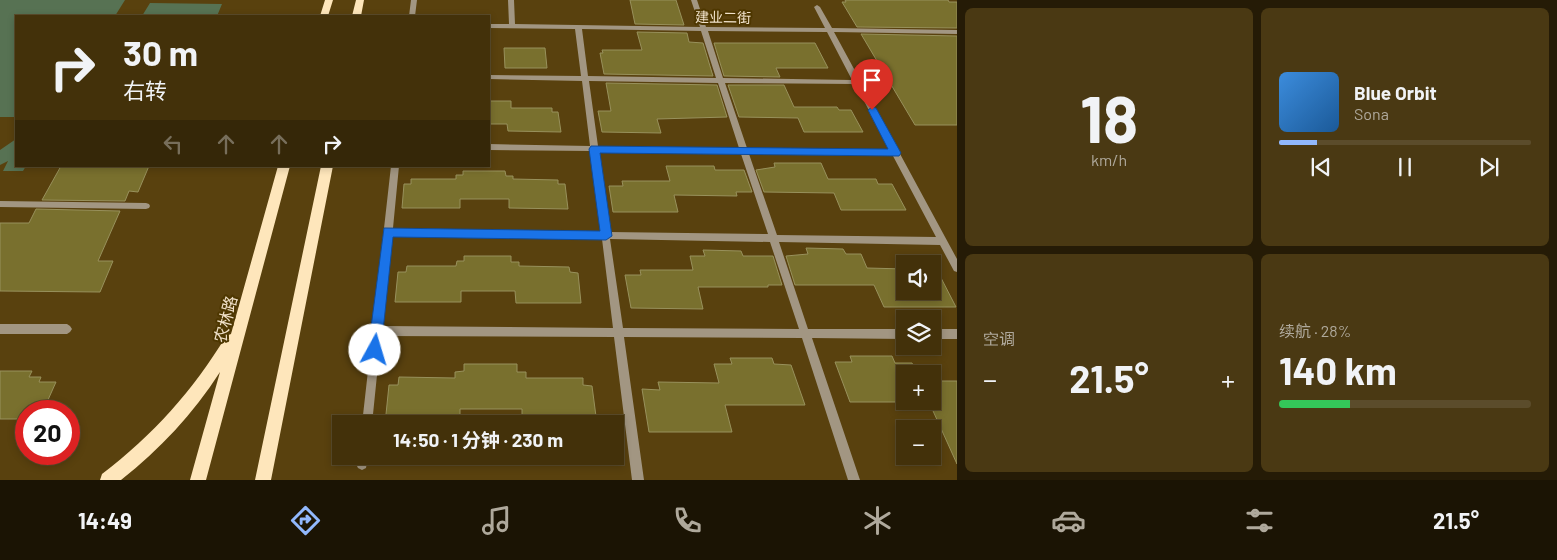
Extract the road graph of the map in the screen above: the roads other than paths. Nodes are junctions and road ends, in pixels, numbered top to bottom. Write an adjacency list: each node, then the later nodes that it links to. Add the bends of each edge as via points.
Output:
1 (329, 0): 7 (main road)
2 (360, 0): 8 (main road)
3 (414, 0): 9 (street)
4 (511, 0): 11 (street)
5 (694, 0): 13 (street)
6 (817, 8): 14 (street)
7 (324, 15)
8 (357, 15)
9 (412, 15)
10 (490, 26): 11 (street, 建业二街)
11 (512, 27): 12 (street, 建业二街)
12 (578, 27): 13 (street, 建业二街); 17 (street)
13 (703, 29): 14 (street, 建业二街); 18 (street)
14 (830, 31): 15 (street, 建业二街); 19 (street)
15 (957, 32)
16 (490, 77): 17 (street)
17 (585, 78): 18 (street); 21 (street)
18 (720, 80): 19 (street); 22 (street)
19 (857, 82): 23 (street)
20 (490, 147): 21 (street)
21 (594, 149): 22 (street); 30 (street)
22 (744, 151): 23 (street); 31 (street)
23 (896, 153): 32 (street)
24 (284, 167): 34 (main road, 农林路)
25 (327, 167): 46 (main road)
26 (395, 167): 29 (street)
27 (0, 204): 28 (street)
28 (146, 206)
29 (388, 232): 30 (street); 37 (street)
30 (606, 236): 31 (street); 38 (street)
31 (773, 238): 32 (street); 39 (street)
32 (943, 241): 33 (street)
33 (957, 268)
34 (242, 321): 44 (main road, via 220,360 170,428); 45 (main road, 农林路)
35 (0, 329): 36 (street)
36 (67, 329)
37 (377, 331): 38 (street); 43 (street)
38 (619, 332): 39 (street); 47 (street)
39 (805, 333): 40 (street); 48 (street)
40 (896, 334)
41 (941, 334): 42 (street)
42 (957, 334)
43 (368, 415)
44 (108, 480)
45 (198, 480)
46 (263, 480)
47 (638, 480)
48 (854, 480)

